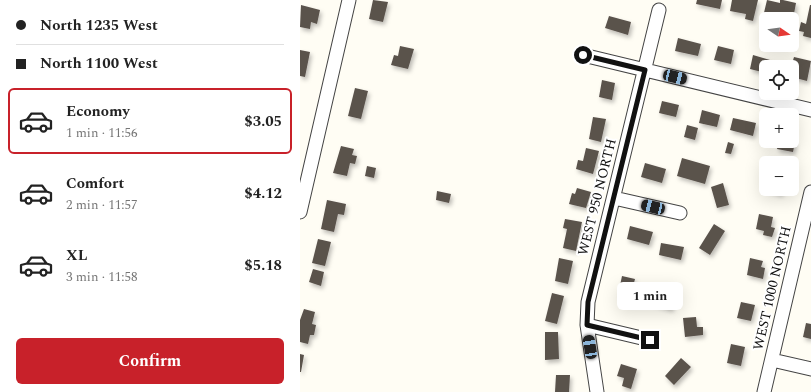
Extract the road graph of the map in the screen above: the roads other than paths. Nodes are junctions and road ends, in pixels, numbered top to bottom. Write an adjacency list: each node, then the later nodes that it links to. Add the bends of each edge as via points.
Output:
1 (349, 0): 8 (street)
2 (659, 10): 4 (street, WEST 950 NORTH)
3 (583, 55): 4 (street)
4 (645, 70): 5 (street); 7 (street, WEST 950 NORTH)
5 (811, 110)
6 (811, 192): 12 (street, WEST 1000 NORTH)
7 (614, 198): 9 (street); 10 (street, WEST 950 NORTH, via 588,302)
8 (300, 212)
9 (680, 213)
10 (587, 325): 11 (street); 14 (street, WEST 950 NORTH)
11 (650, 340)
12 (772, 360): 13 (street); 15 (street, WEST 1000 NORTH)
13 (811, 369)
14 (597, 392)
15 (764, 392)

